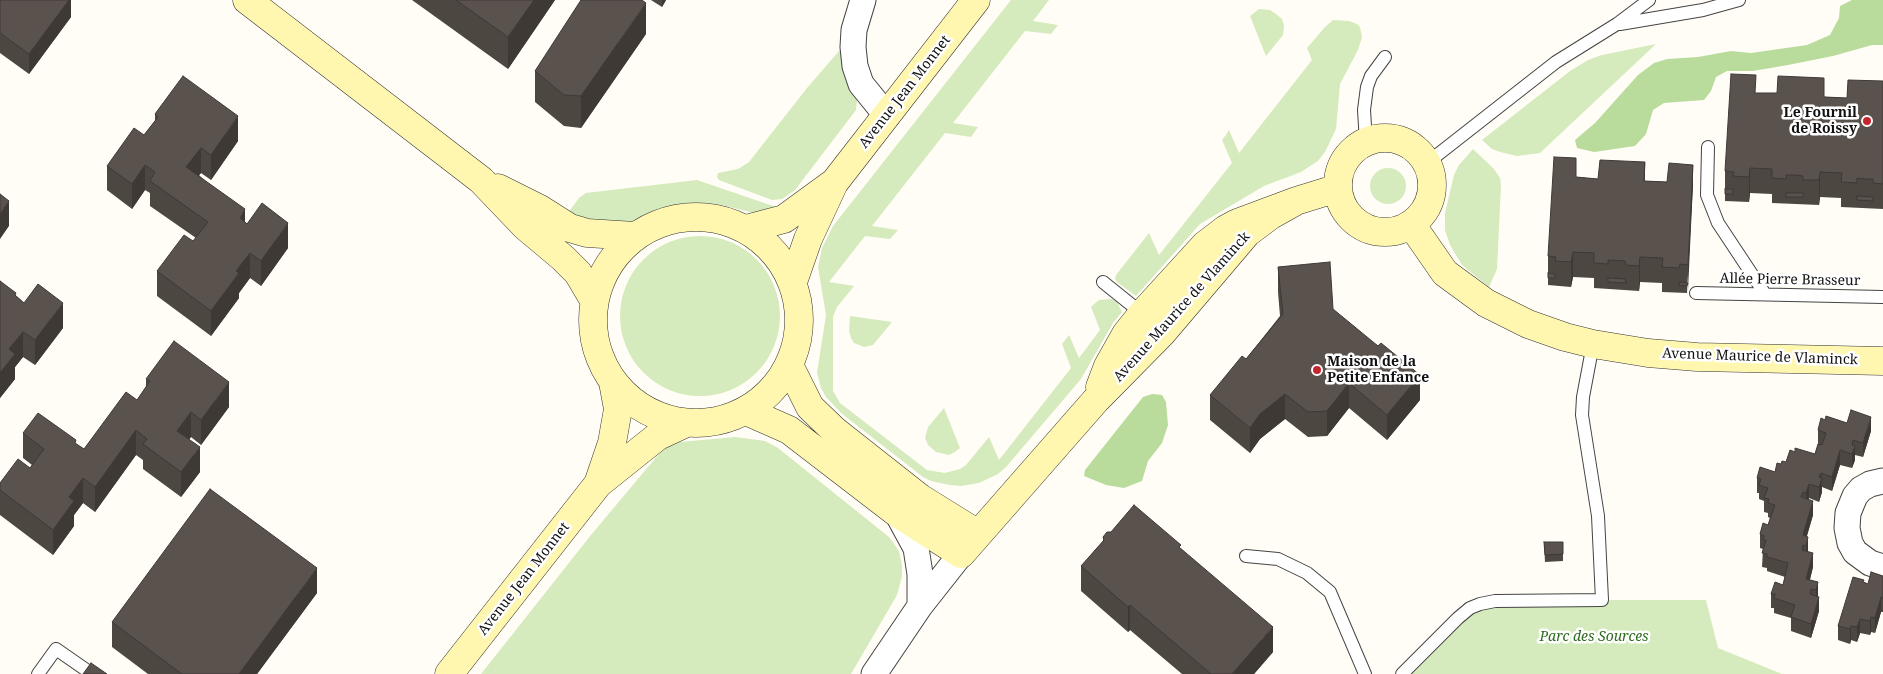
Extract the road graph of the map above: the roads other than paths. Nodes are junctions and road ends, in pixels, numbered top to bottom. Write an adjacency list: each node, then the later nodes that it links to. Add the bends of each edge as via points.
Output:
1 (863, 0): 8 (street, via 854,30 855,66 861,84)
2 (976, 0): 8 (main road, Avenue Jean Monnet)
3 (1649, 0): 6 (lane)
4 (1739, 0): 6 (lane, via 1703,10)
5 (252, 1): 12 (main road)
6 (1617, 24): 11 (lane, via 1556,62)
7 (1385, 57): 9 (lane, via 1367,87 1364,110)
8 (887, 116): 13 (main road, Avenue Jean Monnet)
9 (1366, 142): 11 (main road, via 1386,138 1405,142); 14 (main road, via 1350,153 1345,161)
10 (1708, 146): 23 (lane, via 1706,195 1718,223)
11 (1427, 163): 16 (main road, via 1432,182 1430,201)
12 (481, 180): 18 (main road, via 570,228 588,233); 25 (main road, via 526,227 573,268)
13 (834, 183): 17 (main road, Avenue Jean Monnet, via 784,219); 20 (main road, Avenue Jean Monnet, via 808,239)
14 (1338, 188): 15 (main road, Avenue Maurice de Vlaminck); 16 (main road, via 1343,205 1360,225 1386,232)
15 (1296, 201): 19 (main road, Avenue Maurice de Vlaminck, via 1259,223); 26 (main road, Avenue Maurice de Vlaminck, via 1237,223 1205,245)
16 (1411, 224): 27 (main road, Avenue Maurice de Vlaminck, via 1445,273 1486,303 1528,324)
17 (746, 229): 18 (main road, via 718,219 689,216 661,222); 20 (main road, via 774,251)
18 (635, 236): 25 (main road, via 616,254 602,276)
19 (1221, 262): 26 (lane, via 1203,272); 31 (main road, Avenue Maurice de Vlaminck, via 1162,333)
20 (793, 282): 29 (main road, via 800,310 798,338)
21 (1104, 282): 26 (lane)
22 (1696, 293): 23 (lane, Allée Pierre Brasseur)
23 (1765, 294): 24 (lane, Allée Pierre Brasseur)
24 (1883, 297)
25 (594, 300): 30 (main road, via 593,328 599,357)
26 (1153, 315): 31 (main road, Avenue Maurice de Vlaminck, via 1126,334 1111,359)
27 (1593, 344): 28 (main road, Avenue Maurice de Vlaminck, via 1697,358); 46 (lane, via 1585,379 1582,416 1598,516 1602,600 1480,604 1458,618)
28 (1883, 361)
29 (790, 365): 32 (main road, via 763,399); 37 (main road, via 810,408 920,498)
30 (613, 382): 33 (main road, via 633,402 650,412); 35 (main road, Avenue Jean Monnet, via 618,409 612,443)
31 (1096, 400): 37 (main road, Avenue Maurice de Vlaminck)
32 (746, 411): 33 (main road, via 717,422); 36 (main road, via 789,430)
33 (686, 423): 35 (main road, Avenue Jean Monnet, via 658,436)
34 (1883, 481): 39 (street, via 1870,484 1855,496 1848,513 1847,528 1855,552 1870,563)
35 (598, 484): 43 (main road, Avenue Jean Monnet)
36 (897, 514): 37 (main road); 40 (street, via 916,548)
37 (969, 544): 40 (street)
38 (1246, 556): 45 (lane, via 1278,559 1307,573 1330,592)
39 (1883, 567)
40 (920, 606): 44 (street)
41 (38, 674): 42 (lane, via 56,649)
42 (92, 674)
43 (449, 674)
44 (874, 674)
45 (1365, 674)
46 (1402, 674)

